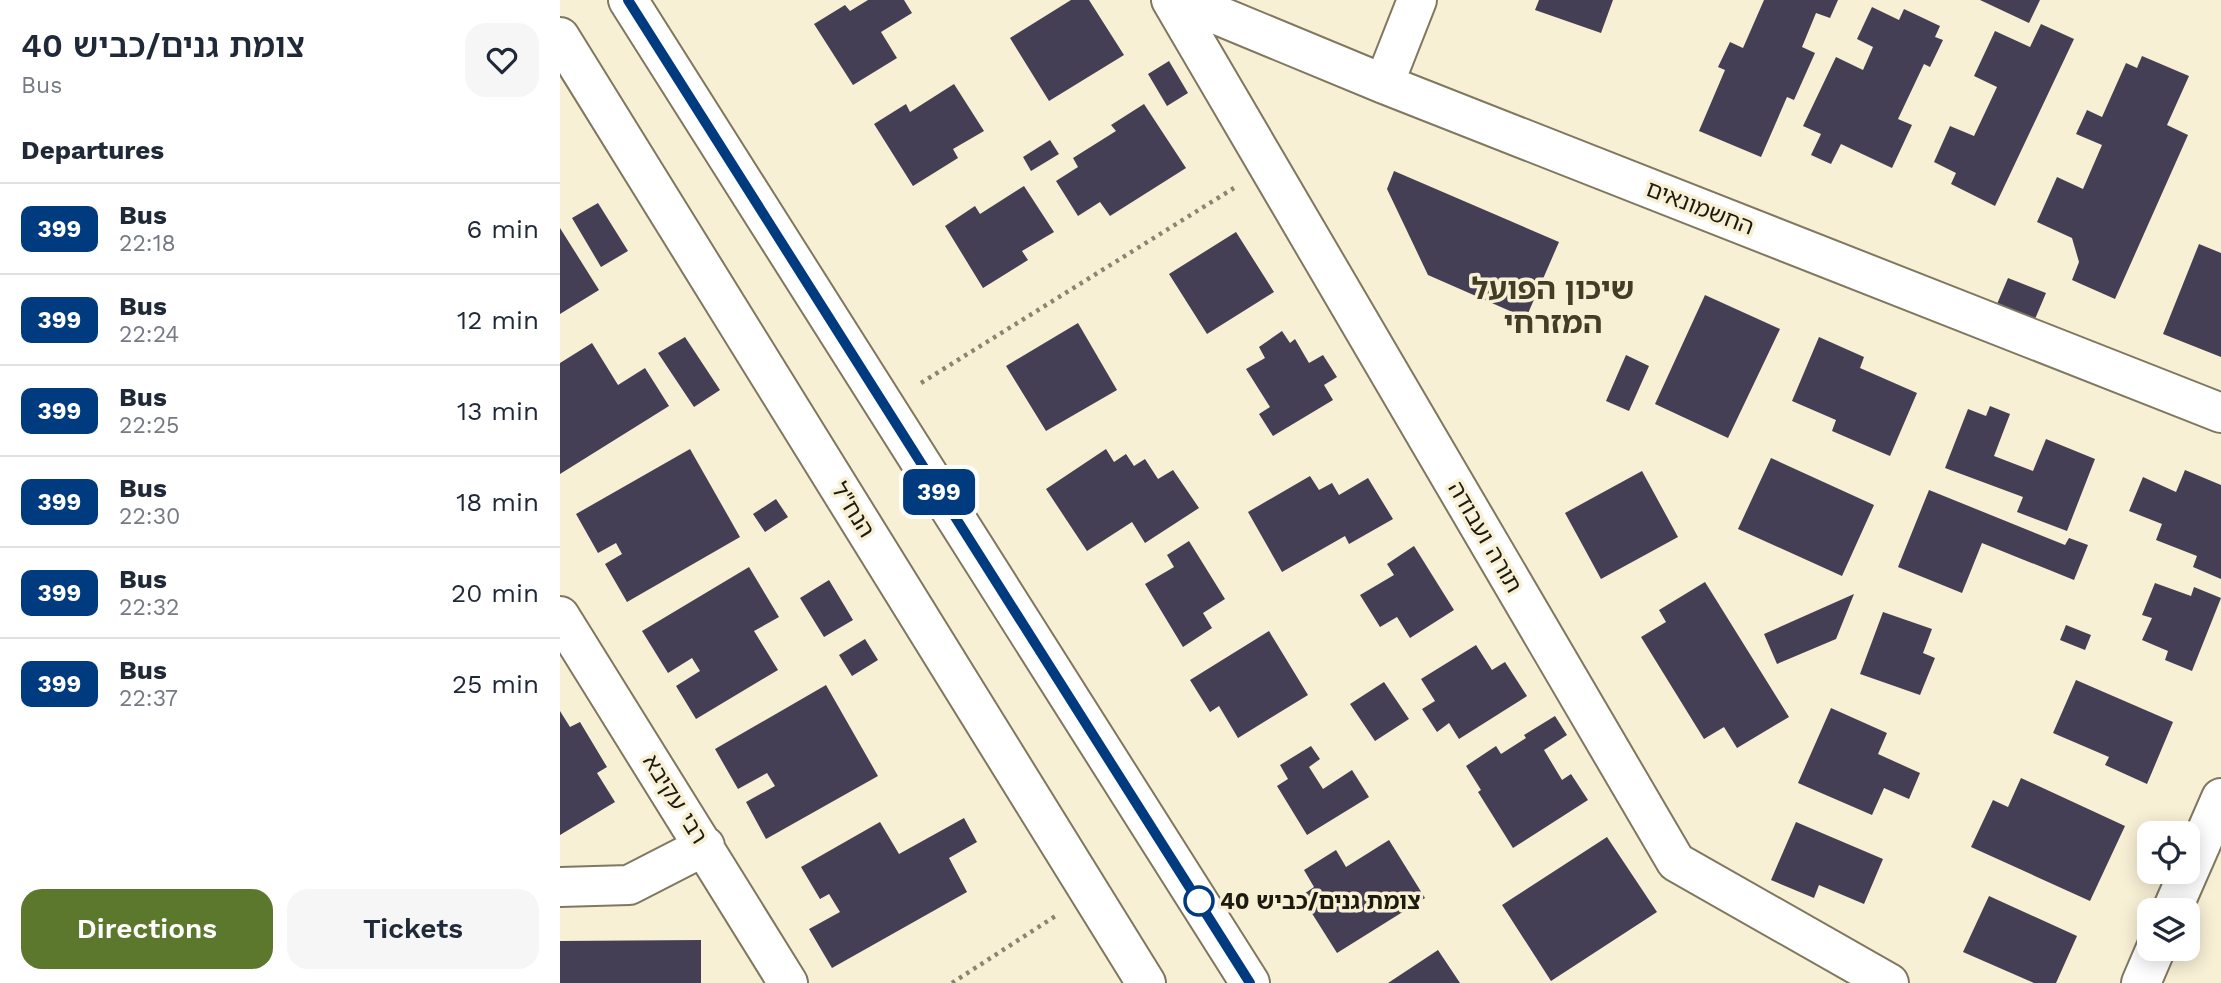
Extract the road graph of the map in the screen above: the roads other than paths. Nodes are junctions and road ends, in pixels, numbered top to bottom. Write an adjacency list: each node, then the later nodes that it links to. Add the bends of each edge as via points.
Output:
1 (628, 0): 16 (main road)
2 (1171, 0): 17 (main road, תורה ועבודה, via 1676,862)
3 (1181, 0): 6 (main road, החשמונאים)
4 (1417, 0): 6 (main road)
5 (560, 37): 15 (main road, הנח"ל)
6 (1384, 84): 7 (main road, החשמונאים)
7 (2221, 413)
8 (560, 616): 10 (main road, רבי עקיבא)
9 (2221, 798): 12 (main road)
10 (705, 846): 11 (main road, via 629,885); 14 (main road, רבי עקיבא)
11 (560, 887)
12 (2177, 898)
13 (2150, 961): 18 (main road)
14 (788, 983)
15 (1146, 983)
16 (1250, 983)
17 (1889, 983)
18 (2141, 983)

